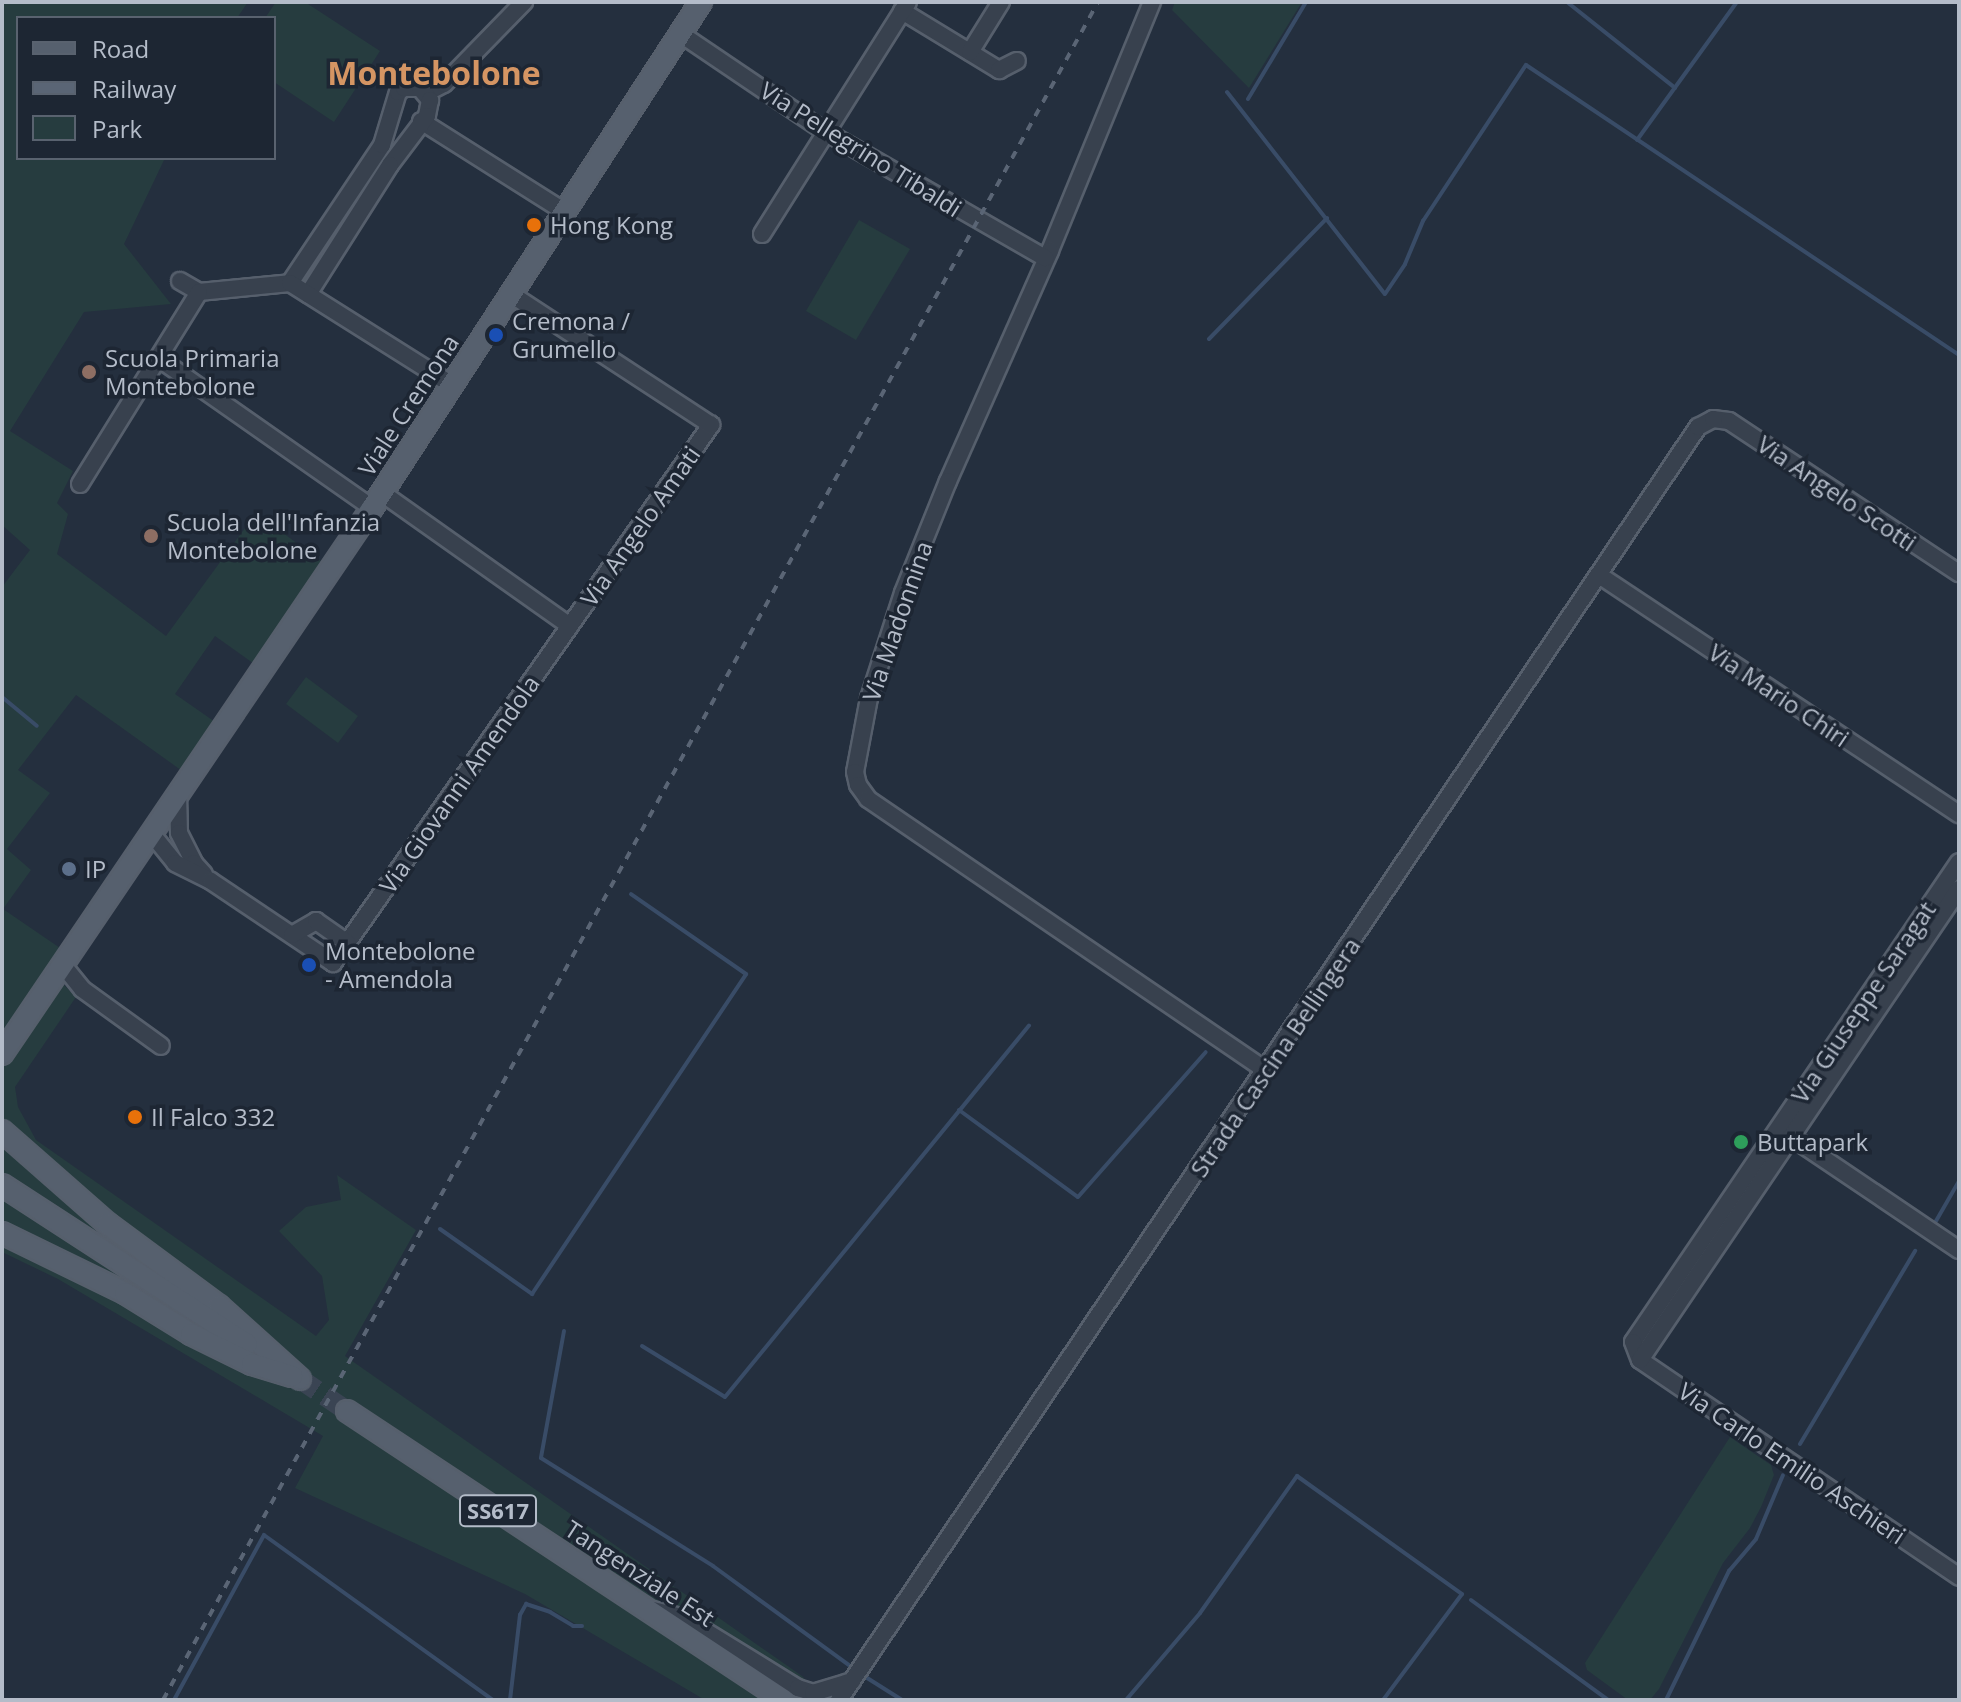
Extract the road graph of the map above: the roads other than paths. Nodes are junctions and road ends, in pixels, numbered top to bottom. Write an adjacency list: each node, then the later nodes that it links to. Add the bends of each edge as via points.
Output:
1 (524, 2): 9 (street, via 444,84)
2 (701, 2): 6 (main road, Viale Cremona)
3 (1001, 2): 7 (street)
4 (1152, 2): 15 (street, Via Madonnina)
5 (903, 6): 7 (street); 12 (street)
6 (681, 34): 12 (street, Via Pellegrino Tibaldi); 13 (main road, Viale Cremona)
7 (970, 52): 8 (street, via 999,70)
8 (1017, 61)
9 (426, 93): 10 (street, via 404,88); 11 (street, via 430,108)
10 (393, 108): 11 (street, via 404,122); 17 (street, via 375,157)
11 (421, 121): 13 (street); 19 (street)
12 (826, 132): 14 (street); 15 (street, Via Pellegrino Tibaldi)
13 (565, 212): 20 (main road, Viale Cremona)
14 (762, 234)
15 (1045, 258): 45 (street, Via Madonnina, via 903,593 869,698 855,759 858,785 875,804)
16 (180, 281): 18 (street)
17 (290, 283): 18 (street); 19 (street)
18 (199, 292): 21 (street)
19 (308, 294): 22 (street)
20 (511, 294): 22 (main road, Viale Cremona); 28 (street, Via Angelo Amati, via 711,425)
21 (161, 360): 24 (street); 25 (street)
22 (452, 385): 25 (main road, Viale Cremona)
23 (1713, 419): 26 (street, Via Angelo Scotti, via 1729,421); 27 (street, Strada Cascina Bellingera, via 1698,427)
24 (80, 484)
25 (377, 500): 28 (street); 29 (main road, Viale Cremona)
26 (1959, 573)
27 (1599, 575): 30 (street, Via Mario Chiri); 45 (street, Strada Cascina Bellingera)
28 (570, 626): 39 (street, Via Giovanni Amendola)
29 (178, 792): 31 (main road, Viale Cremona); 32 (street, Via Giovanni Amendola)
30 (1959, 814)
31 (153, 831): 32 (street); 33 (street, Via Giovanni Amendola); 35 (main road, Viale Cremona)
32 (179, 833): 36 (street, Via Giovanni Amendola, via 194,863)
33 (170, 858): 35 (street, via 150,857); 36 (street, Via Giovanni Amendola)
34 (1959, 862): 51 (street, Via Giuseppe Saragat, via 1633,1342)
35 (125, 870): 40 (main road, Viale Cremona)
36 (211, 881): 38 (street, Via Giovanni Amendola)
37 (1959, 889): 47 (street, Via Giuseppe Saragat)
38 (292, 935): 39 (street, via 316,921); 39 (street, Via Giovanni Amendola, via 333,963)
39 (348, 943)
40 (62, 964): 41 (main road, Viale Cremona); 43 (street, via 82,989)
41 (43, 991): 42 (main road, Viale Cremona); 44 (main road, Viale Cremona)
42 (2, 1043)
43 (161, 1046)
44 (2, 1054)
45 (1266, 1070): 56 (street, Strada Cascina Bellingera)
46 (2, 1131): 52 (main road, via 108,1224 219,1306)
47 (1790, 1136): 50 (street); 51 (street, Via Giuseppe Saragat)
48 (2, 1185): 52 (main road)
49 (2, 1233): 52 (main road, via 252,1364)
50 (1959, 1250)
51 (1640, 1360): 54 (street, Via Carlo Emilio Aschieri)
52 (300, 1379)
53 (347, 1411): 55 (main road, Tangenziale Est / SS617)
54 (1959, 1577)
55 (651, 1609): 56 (street, via 684,1618 798,1688 813,1693); 57 (main road, Tangenziale Est / SS617)
56 (852, 1681): 58 (street, Strada Cascina Bellingera); 59 (street)
57 (784, 1700)
58 (839, 1700)
59 (849, 1700)

